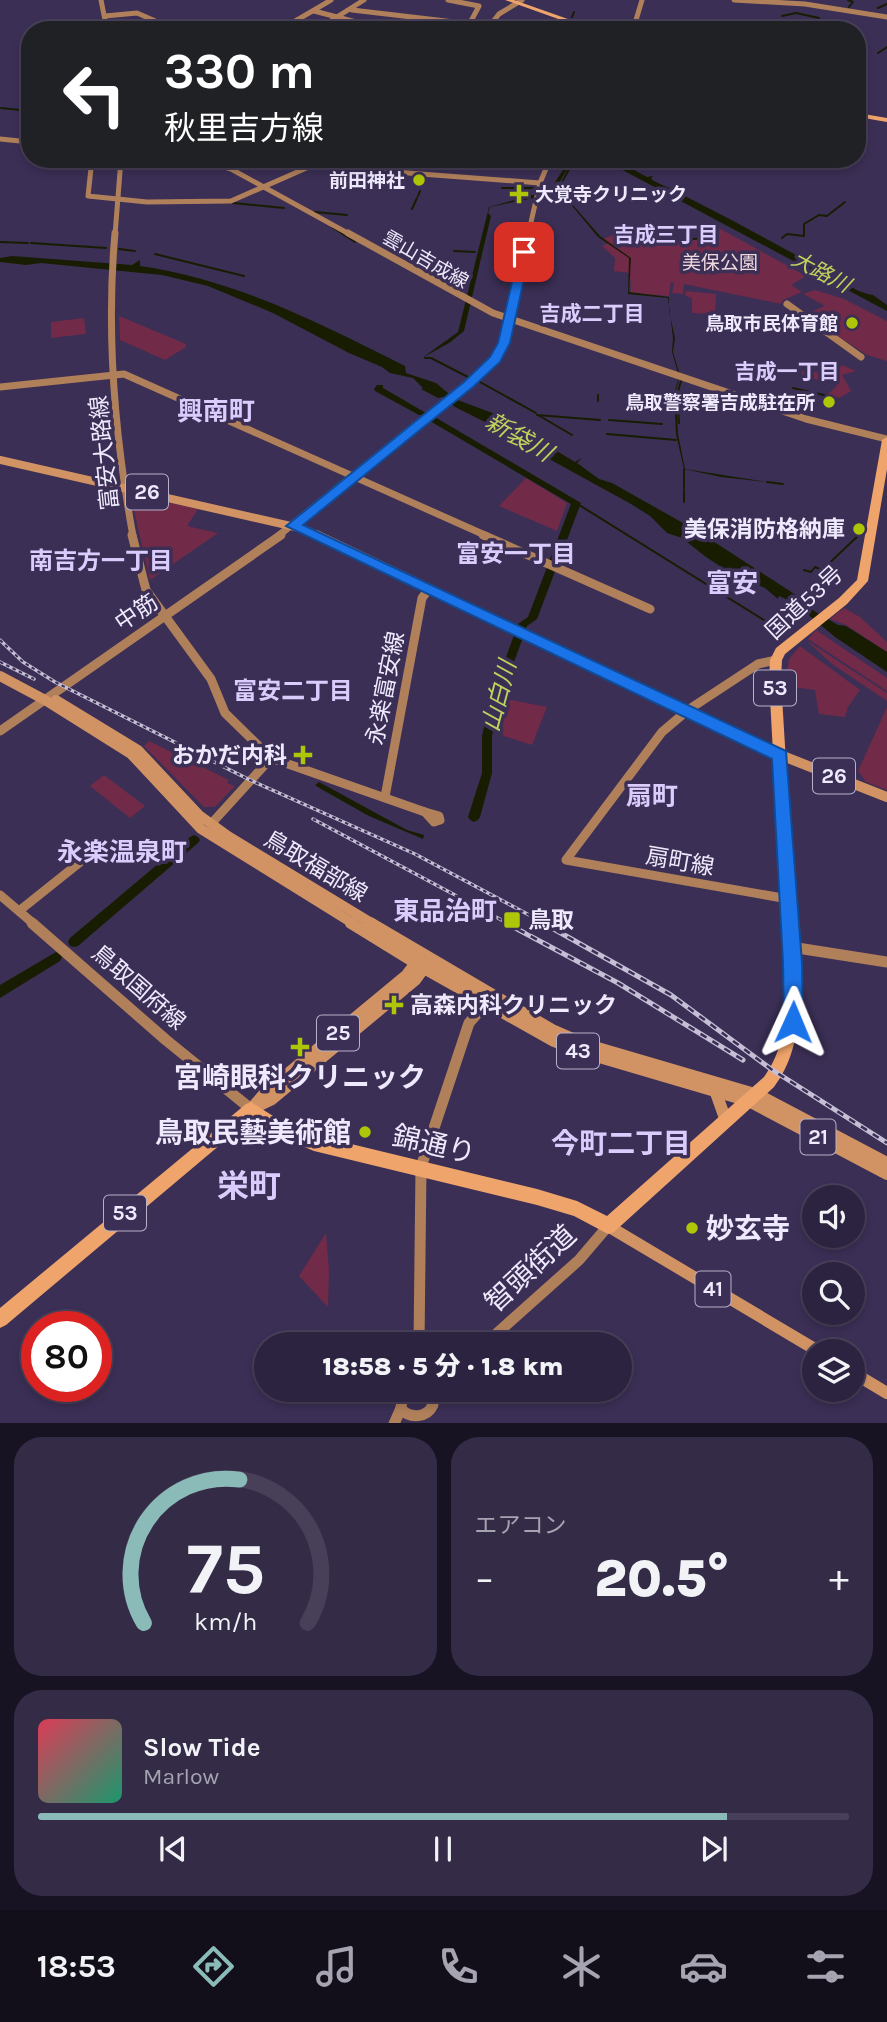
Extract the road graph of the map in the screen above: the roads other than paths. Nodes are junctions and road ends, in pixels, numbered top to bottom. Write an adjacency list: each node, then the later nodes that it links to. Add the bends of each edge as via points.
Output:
1 (101, 0): 11 (street)
2 (331, 0): 10 (street)
3 (365, 0): 9 (street)
4 (448, 0): 21 (street, via 479,6)
5 (497, 0): 8 (highway)
6 (642, 0): 25 (street)
7 (734, 0): 12 (street, via 806,4)
8 (516, 2): 22 (street); 23 (highway); 24 (highway)
9 (352, 9): 13 (street); 20 (street)
10 (314, 11): 13 (street); 14 (street)
11 (105, 16): 15 (street); 16 (street, via 137,13)
12 (887, 17)
13 (337, 18): 18 (street); 19 (street)
14 (297, 20): 17 (street)
15 (106, 21)
16 (155, 21)
17 (300, 21)
18 (332, 21)
19 (359, 21)
20 (453, 21)
21 (471, 21)
22 (494, 21)
23 (562, 21)
24 (570, 21)
25 (636, 21)
26 (866, 114): 27 (highway)
27 (887, 118)
28 (0, 139): 29 (street)
29 (21, 141)
30 (91, 168): 38 (street, via 88,196)
31 (120, 168): 38 (street)
32 (228, 168): 37 (street, 雲山吉成線)
33 (306, 168): 37 (street)
34 (386, 168): 36 (street)
35 (546, 168): 36 (street, 中筋)
36 (540, 183): 40 (street, 中筋)
37 (263, 186): 38 (street, via 231,201); 40 (street, 雲山吉成線)
38 (118, 199): 42 (street, 富安大路線, via 111,278)
39 (787, 304): 41 (street)
40 (509, 320): 44 (street, 雲山吉成線, via 806,419); 46 (street, 中筋, via 499,353 467,386)
41 (861, 357)
42 (115, 373): 43 (street); 46 (street); 47 (street, 富安大路線)
43 (0, 387)
44 (887, 439): 50 (highway, 国道53号 / 53, via 862,581)
45 (0, 460): 47 (main road, 26)
46 (355, 477): 48 (street, 中筋); 51 (street)
47 (124, 487): 48 (main road, 26); 52 (street, 富安大路線, via 141,578)
48 (293, 526): 49 (main road, 26); 52 (street, 中筋)
49 (429, 589): 57 (main road, 26); 61 (street, 永楽富安線, via 422,598)
50 (835, 607): 53 (highway, 国道53号 / 53, via 780,651)
51 (650, 609)
52 (163, 617): 56 (street, 中筋); 60 (street, 富安大路線, via 211,678 225,713)
53 (776, 660): 57 (street, via 758,664); 59 (highway, 国道53号 / 53)
54 (0, 670): 56 (main road, 鳥取福部線 / 43)
55 (0, 676): 56 (main road, 鳥取福部線 / 43)
56 (47, 698): 58 (street, 中筋); 64 (main road, 鳥取福部線 / 43, via 138,750); 70 (main road, 鳥取福部線 / 43, via 131,754 201,829 291,887)
57 (688, 710): 59 (main road, 26); 67 (street, 扇町線, via 657,737 566,860)
58 (0, 731)
59 (780, 755): 62 (main road, 26); 67 (highway, 国道53号 / 53)
60 (271, 758): 61 (street); 64 (street)
61 (385, 797): 63 (street)
62 (887, 797)
63 (425, 812)
64 (211, 824): 70 (main road, 鳥取福部線 / 43)
65 (99, 848): 68 (street)
66 (0, 895): 68 (street, 鳥取国府線)
67 (788, 899): 69 (highway, 国道53号 / 53)
68 (19, 911): 75 (street, 鳥取国府線)
69 (791, 947): 71 (street); 74 (highway, 国道53号 / 53, via 791,1034 780,1067)
70 (423, 961): 72 (main road, 鳥取福部線 / 43); 75 (main road, 25, via 415,979 272,1099)
71 (887, 962)
72 (490, 1000): 73 (main road, 鳥取福部線 / 43, via 567,1047); 74 (main road, 鳥取福部線 / 43, via 573,1040); 78 (street, via 469,1023)
73 (715, 1090): 74 (main road, 鳥取福部線 / 43); 76 (main road)
74 (753, 1098): 76 (highway, 国道53号 / 53); 77 (main road, 21); 79 (main road, 21)
75 (251, 1109): 78 (highway, 錦通り, via 284,1131 314,1143); 81 (highway, 53)
76 (726, 1121): 80 (highway, 国道53号 / 53)
77 (887, 1163)
78 (421, 1167): 80 (highway, 錦通り, via 562,1204); 82 (street)
79 (887, 1174)
80 (608, 1226): 83 (street, 智頭街道, via 579,1260); 84 (main road, 41)
81 (0, 1318)
82 (419, 1332)
83 (498, 1332)
84 (802, 1341)
85 (865, 1380): 86 (main road)
86 (887, 1393)
87 (402, 1402): 89 (street)
88 (432, 1402): 90 (street, via 432,1412)
89 (401, 1408): 90 (street); 91 (street)
90 (417, 1422)
91 (394, 1423)

